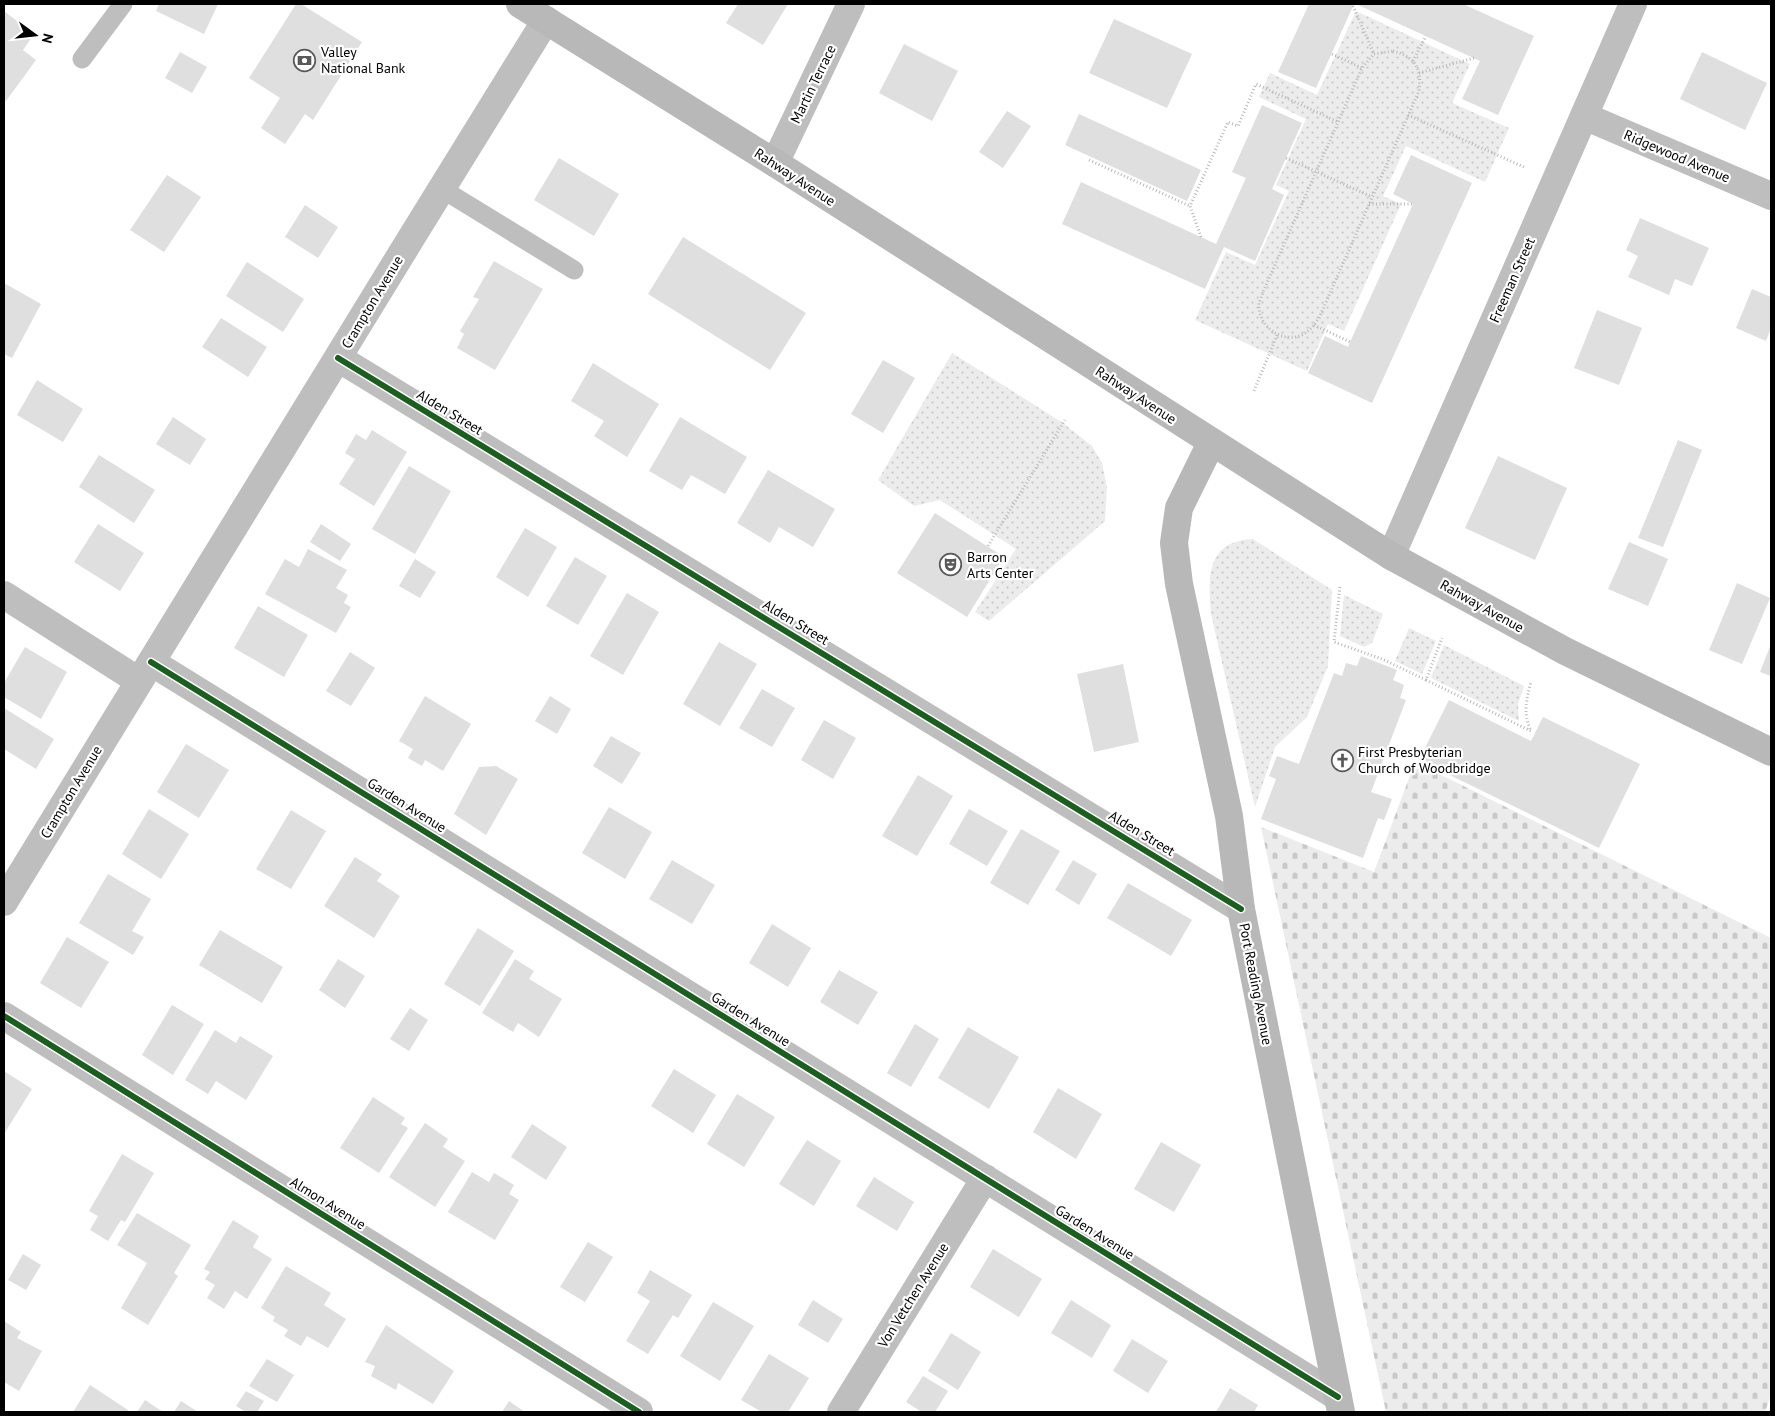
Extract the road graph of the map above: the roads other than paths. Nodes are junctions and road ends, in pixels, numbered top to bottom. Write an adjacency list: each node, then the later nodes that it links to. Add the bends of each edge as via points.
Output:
1 (123, 4): 6 (lane)
2 (520, 4): 5 (main road, Rahway Avenue)
3 (851, 4): 8 (street, Martin Terrace)
4 (1633, 4): 7 (street, Freeman Street)
5 (546, 20): 8 (main road, Rahway Avenue); 9 (street, Crampton Avenue)
6 (82, 59)
7 (1584, 116): 10 (street, Ridgewood Avenue); 14 (street, Freeman Street)
8 (775, 163): 13 (main road, Rahway Avenue)
9 (442, 189): 11 (lane); 12 (street, Crampton Avenue)
10 (1771, 196)
11 (574, 270)
12 (338, 358): 16 (street, Crampton Avenue); 19 (street, Alden Street)
13 (1211, 443): 14 (main road, Rahway Avenue); 19 (main road, Port Reading Avenue, via 1180,508 1174,542 1179,584 1229,816)
14 (1391, 556): 17 (main road, Rahway Avenue, via 1565,651)
15 (4, 595): 16 (street, Garden Avenue)
16 (145, 672): 18 (street, Crampton Avenue); 21 (street, Garden Avenue)
17 (1771, 752)
18 (4, 902)
19 (1242, 909): 22 (main road, Port Reading Avenue)
20 (4, 1016): 23 (street, Almon Avenue)
21 (985, 1178): 22 (street, Garden Avenue); 24 (street, Von Vetchen Avenue)
22 (1340, 1405)
23 (639, 1412)
24 (841, 1412)

